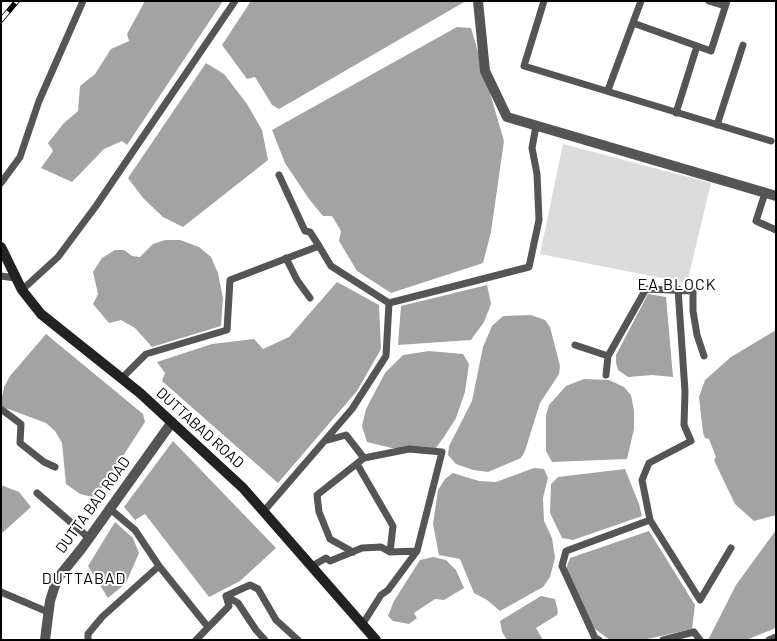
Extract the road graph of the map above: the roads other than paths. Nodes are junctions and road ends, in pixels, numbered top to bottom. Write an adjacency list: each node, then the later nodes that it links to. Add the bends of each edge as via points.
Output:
1 (83, 1): 17 (lane, via 43,93 20,157)
2 (235, 1): 27 (lane, via 96,206 58,257)
3 (478, 1): 14 (street, via 485,71 507,116)
4 (544, 1): 11 (lane, via 524,66)
5 (641, 1): 8 (lane)
6 (709, 1): 7 (lane)
7 (726, 4): 10 (lane, via 710,51)
8 (633, 23): 10 (lane); 11 (lane)
9 (743, 45): 13 (lane)
10 (697, 46): 12 (lane)
11 (608, 90): 12 (lane)
12 (676, 112): 13 (lane)
13 (718, 125): 15 (lane)
14 (536, 126): 18 (street); 29 (lane, via 532,148 539,220 529,267)
15 (771, 141)
16 (279, 175): 21 (lane, via 305,231 310,232)
17 (1, 183)
18 (765, 193): 19 (street); 20 (lane, via 756,221)
19 (776, 196)
20 (776, 230)
21 (319, 246): 23 (lane); 29 (lane, via 331,266)
22 (1, 247): 25 (main road, DUTTABAD ROAD)
23 (286, 258): 28 (lane); 34 (lane, via 230,280 227,330 146,354)
24 (1, 276): 25 (lane)
25 (16, 278): 27 (main road, DUTTABAD ROAD)
26 (678, 289): 31 (lane, via 646,289); 32 (lane, via 693,291 696,335); 44 (lane, via 684,425 691,441 649,463 642,480)
27 (22, 290): 34 (main road, DUTTABAD ROAD, via 41,314)
28 (310, 298)
29 (389, 303): 37 (lane, via 386,356 352,409)
30 (575, 345): 31 (lane)
31 (608, 356): 33 (lane)
32 (704, 356)
33 (606, 375)
34 (122, 378): 36 (main road, DUTTABAD ROAD)
35 (1, 409): 40 (lane, via 21,424 20,443)
36 (172, 422): 42 (street, DUTTA BAD ROAD); 43 (main road, DUTTABAD ROAD)
37 (327, 440): 38 (lane, via 346,435); 43 (lane)
38 (364, 458): 39 (lane); 47 (lane, via 409,449 442,452)
39 (357, 464): 48 (lane, via 317,495 319,512 330,539); 49 (lane, via 393,526)
40 (56, 467)
41 (36, 493): 45 (lane)
42 (109, 508): 45 (street, DUTTA BAD ROAD); 50 (lane, via 135,530)
43 (264, 511): 51 (main road, DUTTABAD ROAD)
44 (650, 520): 46 (lane, via 700,600); 60 (lane, via 566,551 562,566)
45 (89, 538): 54 (street, DUTTA BAD ROAD, via 57,578)
46 (731, 548)
47 (417, 551): 49 (lane); 55 (lane, via 381,595)
48 (353, 552): 49 (lane, via 381,547); 51 (lane, via 330,561 326,558)
49 (390, 552)
50 (159, 566): 56 (lane); 62 (lane, via 102,617 88,634)
51 (312, 566): 55 (main road, DUTTABAD ROAD)
52 (1, 592): 54 (lane)
53 (226, 596): 56 (lane, via 229,606); 58 (lane, via 250,585 258,589 276,620); 64 (lane, via 238,603)
54 (48, 612): 61 (street, DUTTA BAD ROAD)
55 (362, 625): 59 (main road, DUTTABAD ROAD)
56 (208, 627): 63 (lane)
57 (776, 637): 67 (lane)
58 (293, 638)
59 (372, 638)
60 (595, 639)
61 (45, 640)
62 (88, 640)
63 (196, 640)
64 (265, 640)
65 (664, 640): 66 (lane, via 694,632)
66 (700, 640)
67 (769, 640)

